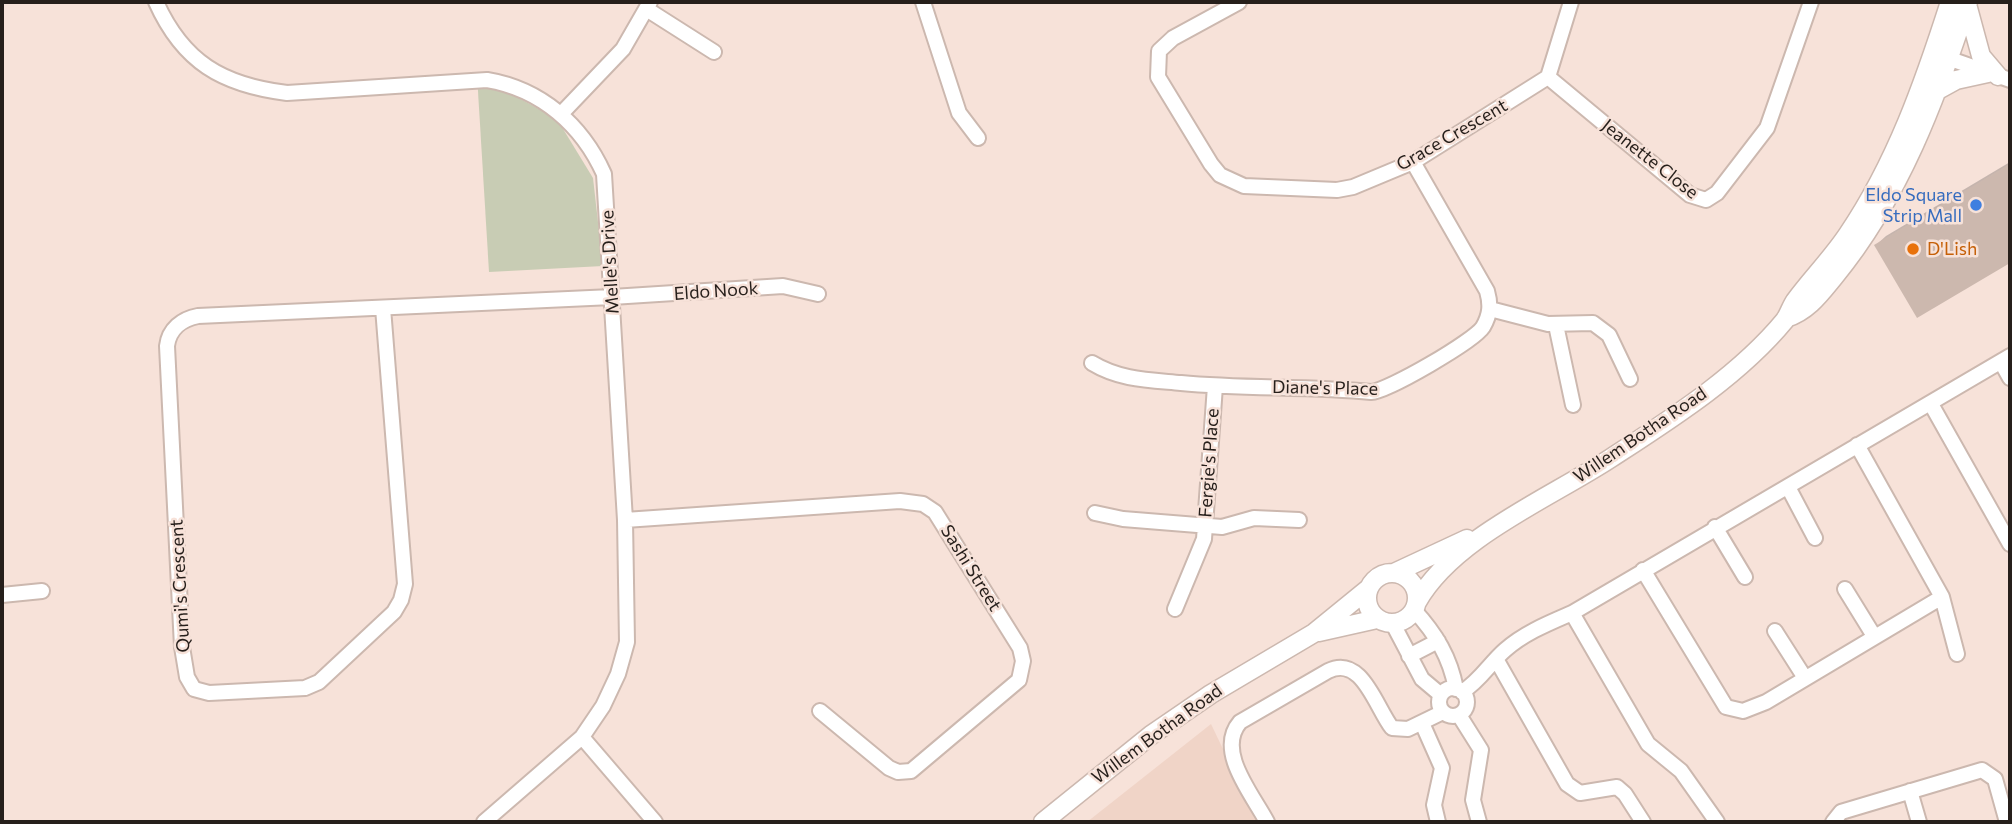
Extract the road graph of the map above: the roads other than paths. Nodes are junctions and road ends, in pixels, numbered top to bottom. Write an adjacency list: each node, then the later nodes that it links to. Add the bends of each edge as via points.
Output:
1 (156, 2): 13 (street, Melle's Drive, via 168,29 189,54 219,76 254,89 287,93 487,80 533,94)
2 (923, 2): 14 (street, via 959,113)
3 (1239, 2): 15 (street, Grace Crescent, via 1173,37 1159,51 1157,63 1158,77 1220,174 1244,186 1336,190)
4 (1571, 2): 11 (street)
5 (1811, 2): 11 (street, Jeanette Close, via 1767,128 1717,193 1706,200 1690,195)
6 (1962, 3): 9 (street, Willem Botha Road); 10 (street, via 1981,56)
7 (649, 6): 8 (street); 13 (street, via 623,49)
8 (715, 52)
9 (1941, 56): 10 (street); 12 (street, Willem Botha Road); 20 (street, Willem Botha Road, via 1870,198)
10 (1999, 76): 12 (street, via 1956,80)
11 (1548, 77): 15 (street, Grace Crescent)
12 (1936, 91): 20 (street, Willem Botha Road, via 1904,167 1863,240 1805,310)
13 (561, 114): 17 (street, Melle's Drive, via 585,138 604,174)
14 (978, 138)
15 (1413, 162): 19 (street, via 1487,291)
16 (818, 293): 17 (street, Eldo Nook, via 783,286)
17 (612, 297): 18 (street, Qumi's Crescent); 32 (street, Melle's Drive)
18 (383, 309): 18 (street, Qumi's Crescent, via 198,316 172,331 167,346 182,647 194,689 209,693 305,688 319,682 394,612 401,600 405,584)
19 (1490, 309): 21 (street); 26 (street, Diane's Place, via 1481,330 1380,392)
20 (1786, 318): 36 (street, Willem Botha Road, via 1738,366 1689,405)
21 (1556, 325): 25 (street, via 1585,322 1601,328); 28 (street)
22 (2006, 359): 24 (street); 27 (street)
23 (1092, 363): 26 (street, Diane's Place, via 1127,379)
24 (2010, 377)
25 (1630, 379)
26 (1215, 386): 35 (street, Fergie's Place)
27 (1931, 404): 29 (street); 38 (street)
28 (1573, 405)
29 (1857, 445): 30 (street); 46 (street)
30 (1788, 487): 34 (street); 37 (street)
31 (1095, 513): 35 (street)
32 (625, 520): 61 (street, Sashi Street, via 900,500 923,504 935,512 1020,648 1019,680 911,771 889,768); 65 (street, Melle's Drive, via 625,650 603,706)
33 (1299, 520): 35 (street, via 1254,518)
34 (1715, 527): 39 (street); 41 (street)
35 (1204, 533): 48 (street, Fergie's Place)
36 (1482, 536): 40 (street, Willem Botha Road); 47 (street, Willem Botha Road, via 1435,575)
37 (1815, 538)
38 (2010, 544)
39 (1643, 570): 49 (street); 58 (street, via 1726,707 1754,708)
40 (1394, 573): 42 (street, via 1378,576); 47 (street, via 1414,586)
41 (1745, 577)
42 (1368, 589): 50 (street, via 1367,606); 52 (street, Willem Botha Road)
43 (1845, 589): 53 (street)
44 (42, 592): 45 (street)
45 (2, 595)
46 (1942, 597): 53 (street); 55 (street)
47 (1415, 606): 50 (street, via 1409,617); 54 (street)
48 (1175, 609)
49 (1572, 612): 57 (street, via 1530,632); 74 (street, via 1648,744 1681,771)
50 (1385, 622): 52 (street, Willem Botha Road); 56 (street)
51 (1775, 631): 58 (street)
52 (1314, 633): 69 (street, Willem Botha Road, via 1171,721)
53 (1874, 636): 58 (street)
54 (1438, 640): 56 (street); 59 (street)
55 (1957, 654)
56 (1409, 656): 60 (street, via 1422,679)
57 (1496, 659): 59 (street, via 1472,686); 73 (street, via 1567,784 1580,793 1617,787)
58 (1805, 678)
59 (1459, 690): 60 (street); 63 (street, via 1466,707)
60 (1441, 695): 62 (street)
61 (820, 710)
62 (1443, 712): 63 (street); 64 (street)
63 (1459, 715): 72 (street, via 1481,750 1474,800)
64 (1422, 723): 70 (street, via 1408,729 1392,728 1363,680 1347,668 1328,671 1240,722 1231,736 1231,753); 71 (street, via 1443,768 1434,805)
65 (582, 737): 67 (street, Melle's Drive); 68 (street)
66 (1910, 791): 75 (street, via 1841,812); 76 (street); 77 (street, via 1989,771)
67 (484, 822)
68 (655, 822)
69 (1043, 822)
70 (1267, 822)
71 (1438, 822)
72 (1479, 822)
73 (1643, 822)
74 (1717, 822)
75 (1833, 822)
76 (1919, 822)
77 (2007, 822)

